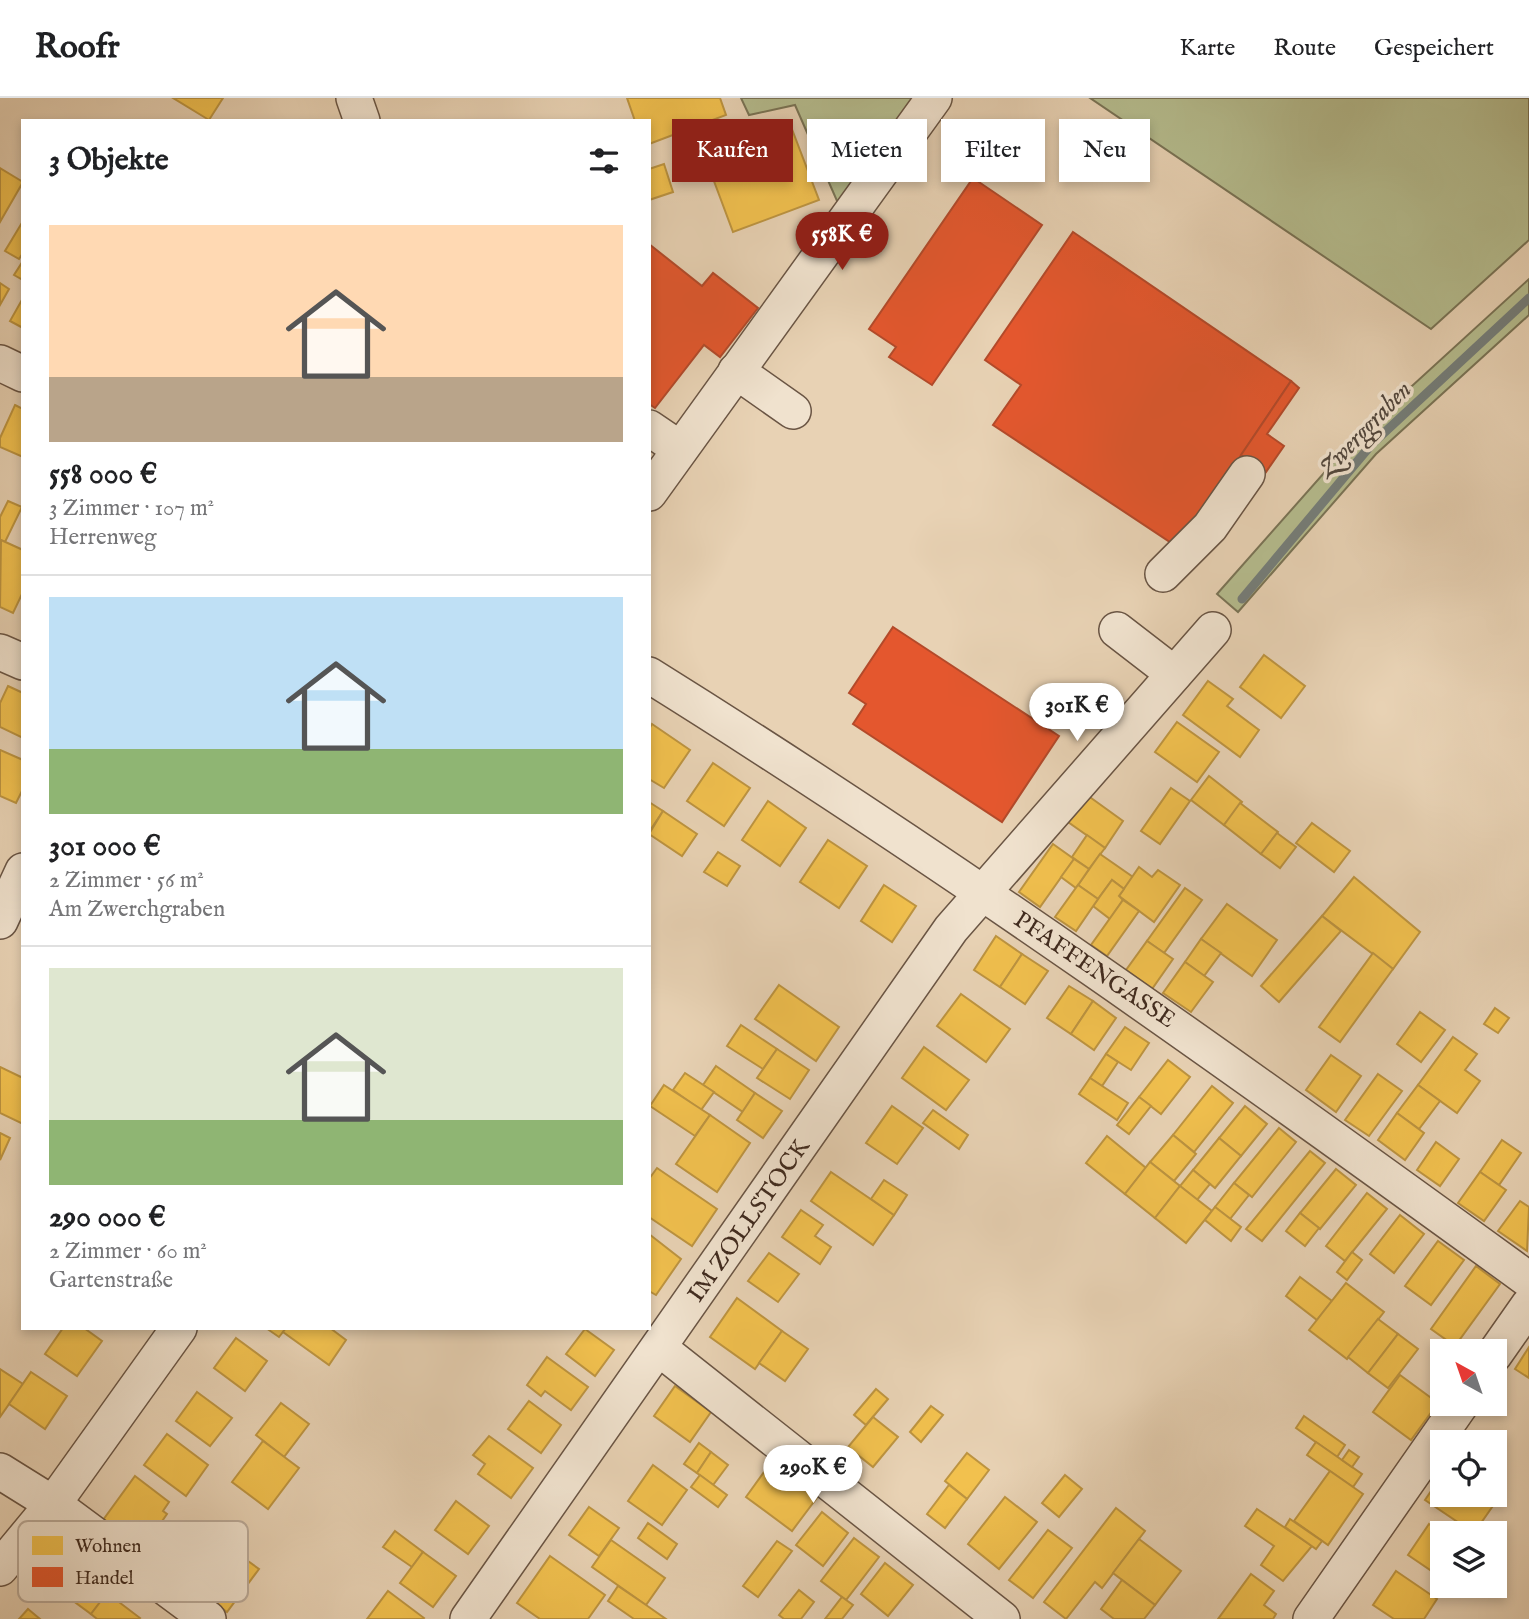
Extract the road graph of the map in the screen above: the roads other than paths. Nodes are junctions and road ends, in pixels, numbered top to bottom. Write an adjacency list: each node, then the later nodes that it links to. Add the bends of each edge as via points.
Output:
1 (354, 98): 3 (street)
2 (934, 98): 5 (street)
3 (361, 119)
4 (0, 363): 6 (street)
5 (736, 371): 7 (street); 9 (street)
6 (21, 373)
7 (793, 411)
8 (651, 429): 9 (street)
9 (680, 449): 11 (street)
10 (1247, 474): 12 (street, via 1210,527)
11 (651, 490)
12 (1163, 575)
13 (1117, 630): 17 (street)
14 (1213, 630): 17 (street, IM ZOLLSTOCK)
15 (0, 652): 16 (street)
16 (21, 661)
17 (1174, 674): 20 (street, IM ZOLLSTOCK)
18 (651, 676): 20 (street, PFAFFENGASSE)
19 (21, 875): 21 (street)
20 (982, 892): 22 (street, PFAFFENGASSE, via 1205,1045); 26 (street, IM ZOLLSTOCK, via 923,967)
21 (0, 921)
22 (1529, 1280)
23 (1529, 1305): 25 (street)
24 (178, 1330): 29 (street)
25 (1505, 1339)
26 (659, 1348): 36 (street, IM ZOLLSTOCK); 37 (street)
27 (1453, 1416): 38 (street)
28 (0, 1471): 29 (street)
29 (53, 1504): 30 (street); 31 (street)
30 (39, 1521)
31 (76, 1521)
32 (18, 1546): 33 (street)
33 (0, 1568)
34 (185, 1602): 35 (street)
35 (208, 1619)
36 (468, 1619)
37 (1002, 1619)
38 (1311, 1619)

